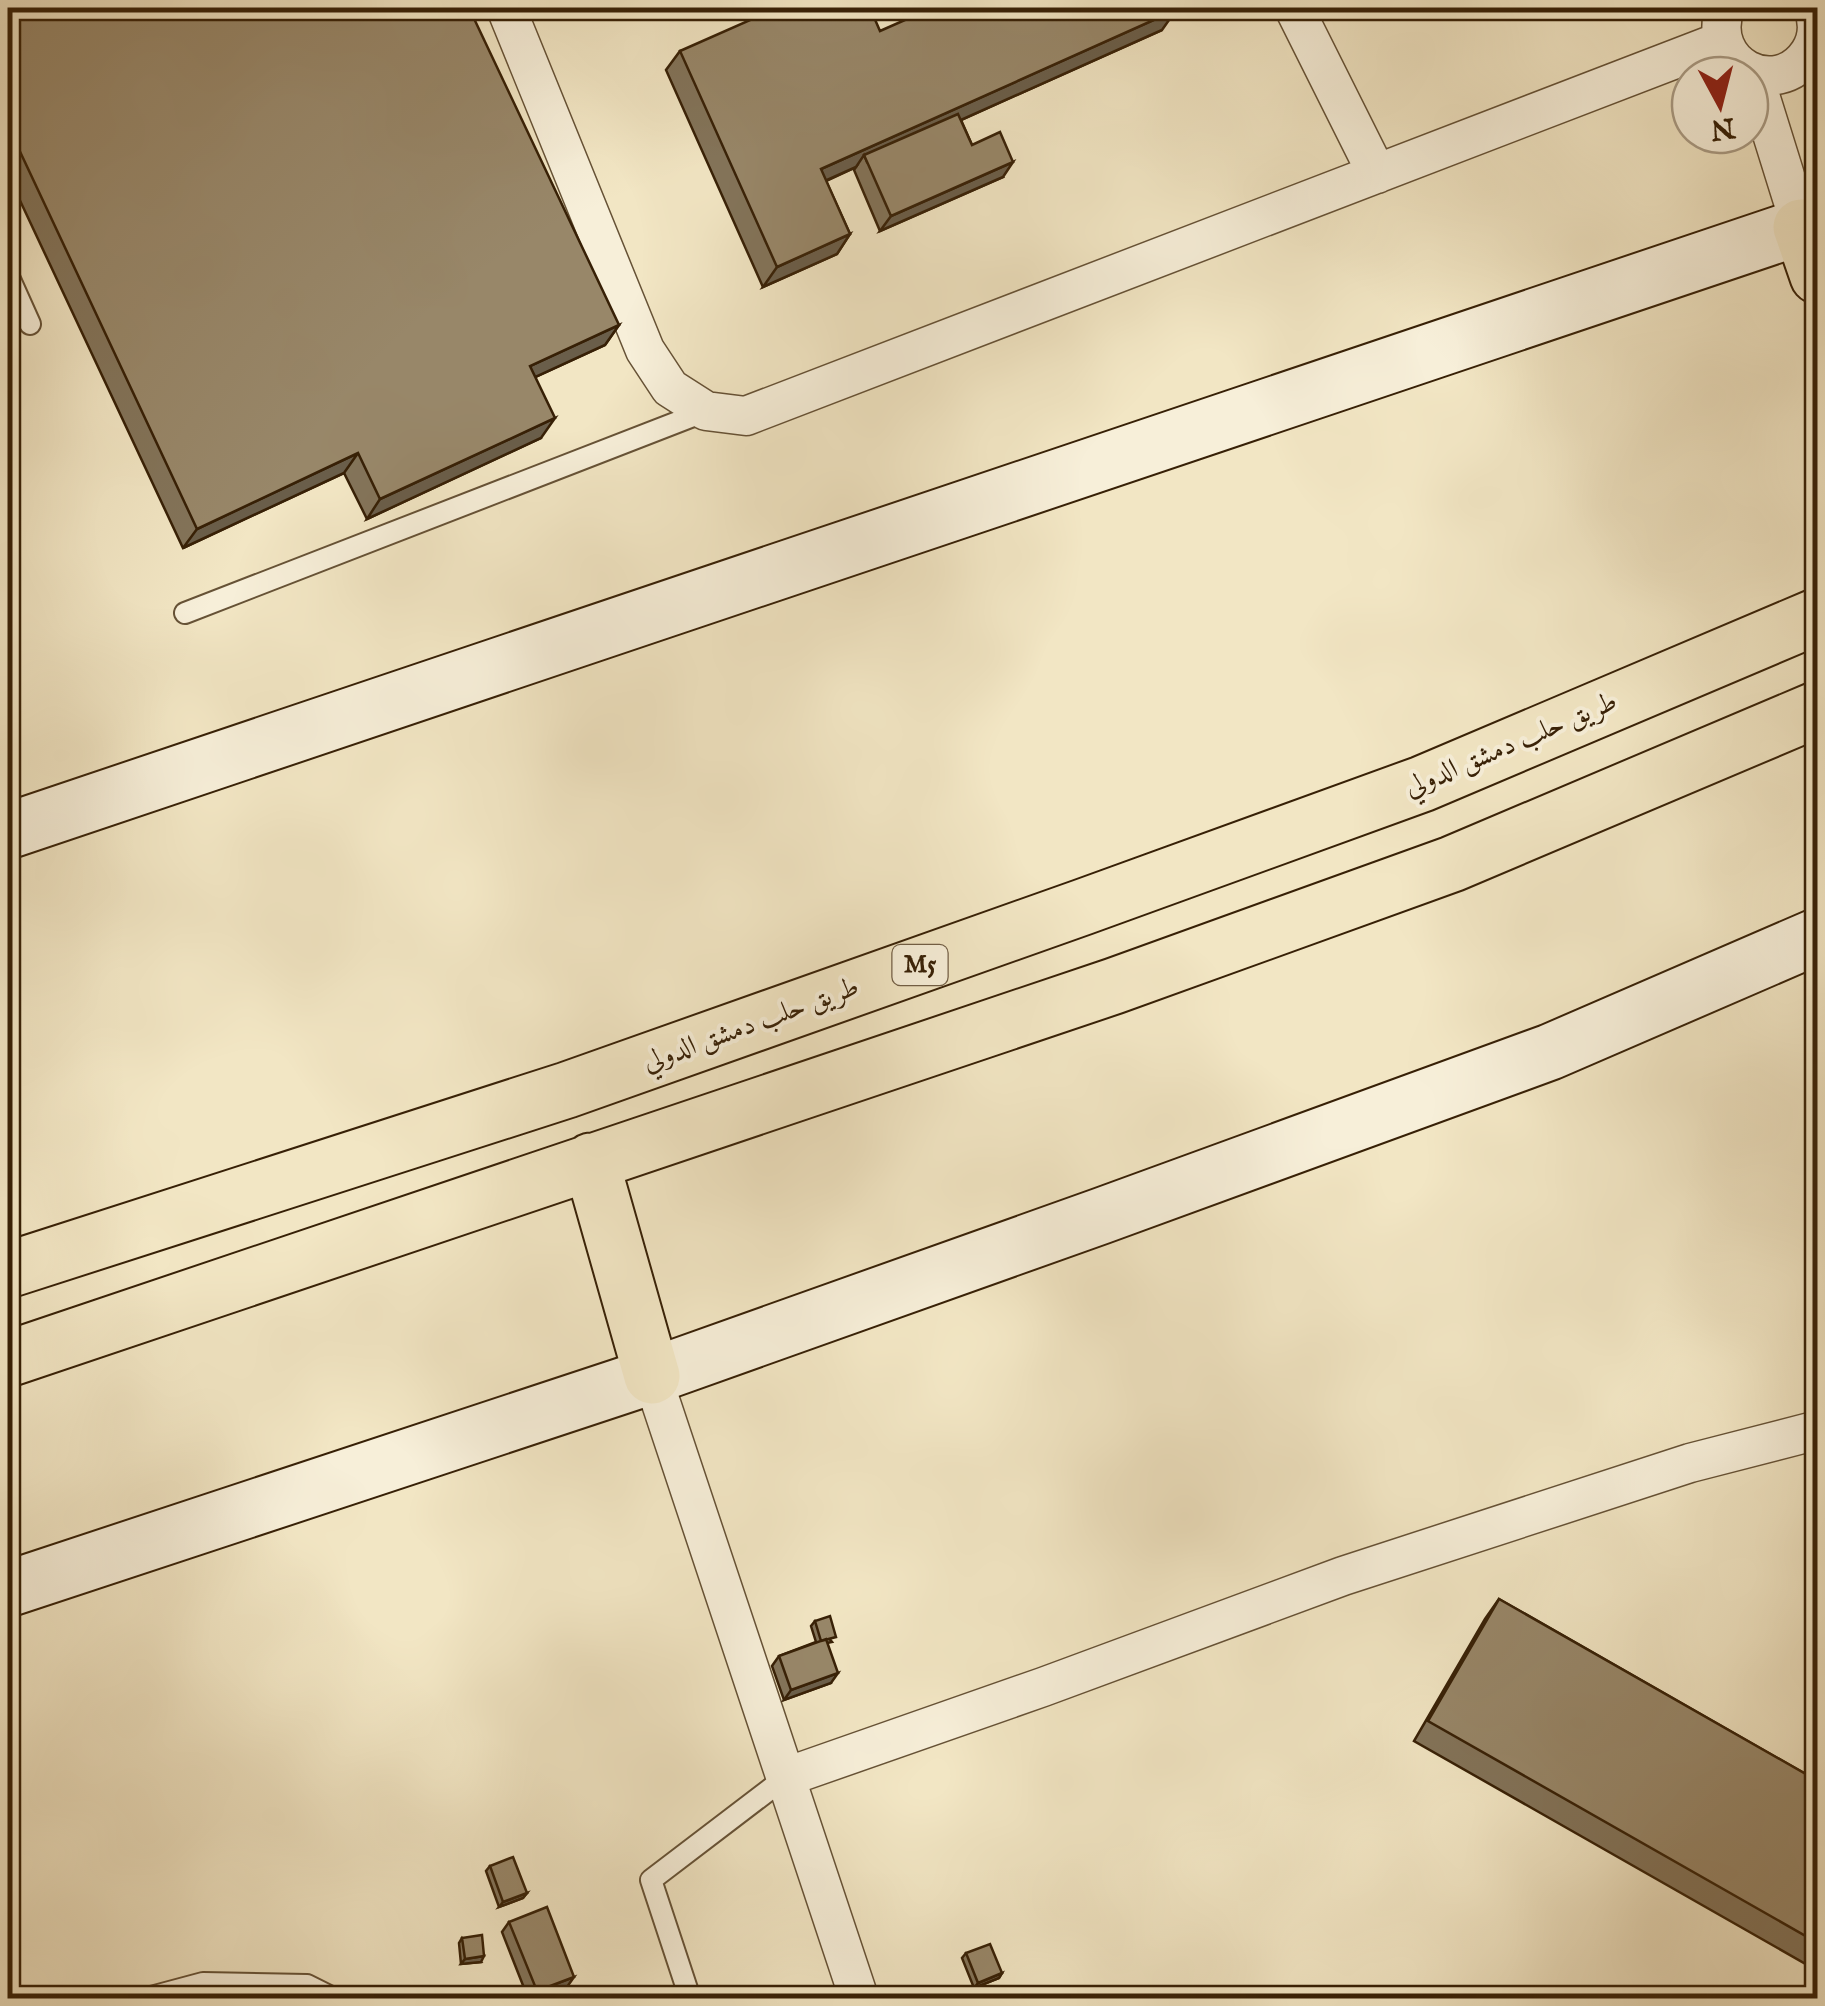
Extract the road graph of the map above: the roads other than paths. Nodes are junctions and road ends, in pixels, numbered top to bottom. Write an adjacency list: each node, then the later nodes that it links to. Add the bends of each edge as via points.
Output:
1 (506, 8): 13 (street, via 646,350 670,388)
2 (1294, 8): 9 (street)
3 (1815, 12): 7 (street)
4 (1723, 24): 5 (street); 9 (street)
5 (1729, 55)
6 (1770, 76): 7 (street)
7 (1811, 76)
8 (1770, 121): 10 (street)
9 (1377, 174): 13 (street, via 746,416)
10 (1812, 241): 17 (main road)
11 (8, 275): 12 (lane)
12 (30, 324)
13 (706, 411): 14 (lane)
14 (186, 612)
15 (1818, 616): 20 (highway, طريق حلب دمشق الدولي / M5, via 1422,784 1101,900 566,1090)
16 (1818, 709): 19 (highway, via 1452,864)
17 (8, 831)
18 (1818, 936): 22 (main road, via 1550,1052)
19 (591, 1162): 21 (highway); 22 (highway)
20 (8, 1270)
21 (8, 1359)
22 (652, 1376): 24 (main road); 25 (street)
23 (1818, 1430): 25 (street, via 1690,1463 1343,1576)
24 (8, 1590)
25 (786, 1777): 28 (lane, via 650,1880); 29 (street)
26 (147, 1998): 27 (lane, via 202,1983 307,1985)
27 (333, 1998)
28 (690, 1998)
29 (859, 1998)

